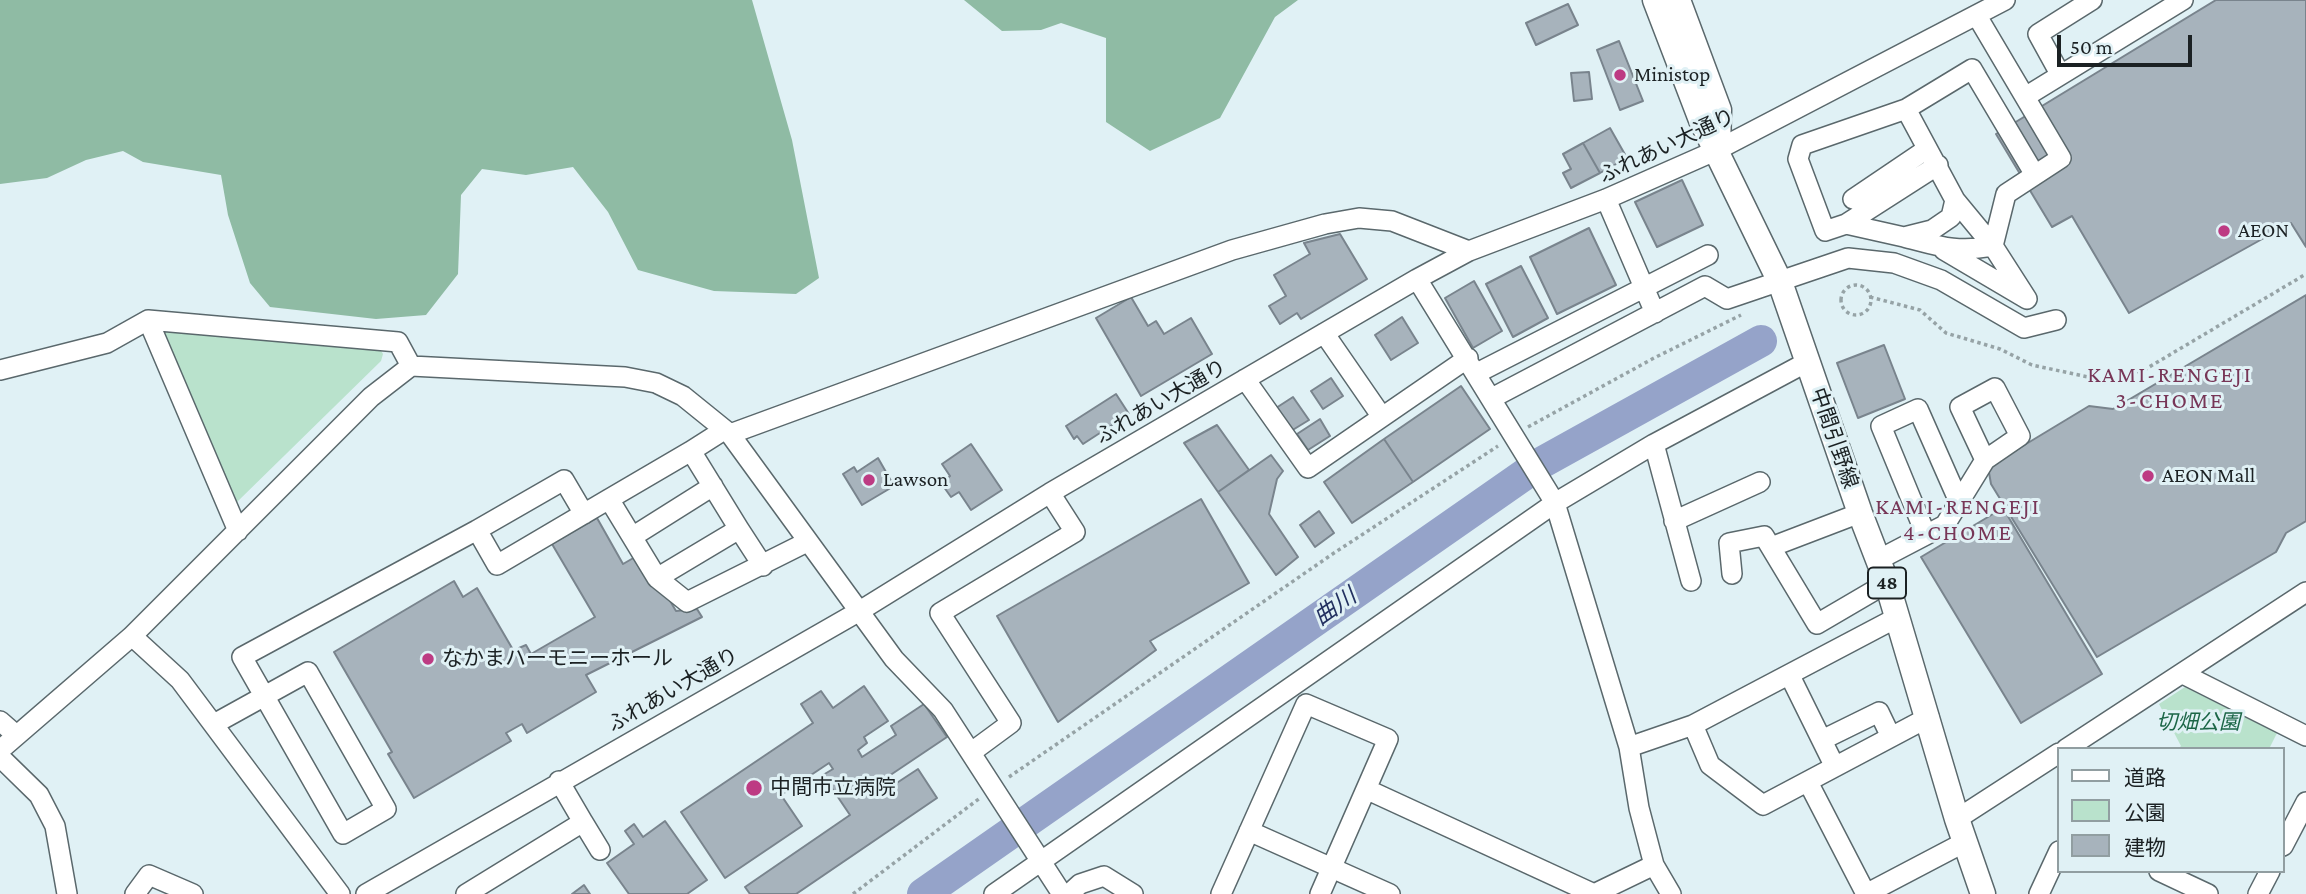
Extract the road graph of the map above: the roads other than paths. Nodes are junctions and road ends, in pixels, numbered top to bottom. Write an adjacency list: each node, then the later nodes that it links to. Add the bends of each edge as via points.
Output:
1 (1655, 0): 10 (main road, 中間引野線 / 48)
2 (1678, 0): 10 (main road, 中間引野線 / 48, via 1719,110)
3 (2005, 0): 6 (street, ふれあい大通り)
4 (2092, 0): 7 (street, via 2038,34)
5 (2183, 0): 7 (street)
6 (1977, 16): 8 (street); 10 (street, ふれあい大通り)
7 (2060, 74): 8 (street)
8 (2025, 97): 12 (street, via 2061,158)
9 (1906, 109): 11 (street); 12 (street, via 1972,69); 16 (street, via 1802,145 1798,159 1825,231)
10 (1717, 150): 13 (street, ふれあい大通り); 25 (main road, 中間引野線 / 48)
11 (1933, 157): 14 (street); 15 (street); 16 (street)
12 (2035, 175): 18 (street, via 2006,194)
13 (1606, 199): 20 (street, ふれあい大通り); 24 (street)
14 (1853, 199)
15 (1955, 200): 17 (street, via 1951,217 1932,229); 18 (street)
16 (1846, 224): 17 (street)
17 (1904, 237): 19 (street); 22 (street)
18 (1993, 246): 19 (street); 19 (street, via 2027,299)
19 (1944, 250)
20 (1469, 251): 23 (street, ふれあい大通り); 37 (street, via 1392,221 1359,218 1325,224 1232,250)
21 (1709, 255): 24 (street)
22 (1894, 263): 25 (street, via 1849,258); 28 (street, via 1941,280 2024,328)
23 (1417, 279): 29 (street, ふれあい大通り); 32 (street)
24 (1643, 286): 26 (street); 32 (street)
25 (1783, 292): 26 (street, via 1727,299 1705,286); 30 (main road, 中間引野線 / 48)
26 (1655, 313): 35 (street)
27 (148, 320): 31 (street, via 398,342); 33 (street, via 107,342); 52 (street)
28 (2056, 320)
29 (1324, 333): 34 (street, ふれあい大通り); 36 (street)
30 (1807, 356): 38 (street); 47 (main road, 中間引野線 / 48)
31 (411, 366): 37 (street, via 625,377 656,383 683,396); 52 (street, via 371,397)
32 (1472, 366): 35 (street); 36 (street)
33 (0, 370)
34 (1245, 379): 36 (street, via 1308,468); 43 (street, ふれあい大通り)
35 (1492, 398): 44 (street)
36 (1381, 418)
37 (727, 432): 39 (street); 55 (street)
38 (1654, 444): 44 (street); 49 (street)
39 (691, 452): 42 (street); 45 (street)
40 (1985, 460): 46 (street)
41 (1760, 482): 49 (street)
42 (713, 486): 50 (street); 54 (street)
43 (1050, 493): 63 (street, ふれあい大通り); 80 (street, via 1075,532 940,612 1011,723)
44 (1552, 495): 77 (street); 94 (street)
45 (609, 499): 48 (street); 54 (street)
46 (1960, 503): 53 (street, via 1945,525); 53 (street, via 1918,409 1881,426)
47 (1860, 513): 56 (street); 58 (main road, 中間引野線 / 48)
48 (584, 514): 51 (street, via 565,480); 51 (street, via 497,565)
49 (1674, 521): 61 (street)
50 (739, 529): 57 (street); 60 (street)
51 (477, 530): 68 (street, via 243,656)
52 (238, 531): 65 (street)
53 (1926, 535): 58 (street)
54 (632, 537): 60 (street)
55 (807, 542): 57 (street); 63 (street)
56 (1771, 547): 58 (street, via 1816,624); 59 (street, via 1764,536 1730,542)
57 (763, 566): 60 (street, via 687,602)
58 (1883, 571): 64 (main road, 中間引野線 / 48)
59 (1732, 574)
60 (657, 578)
61 (1690, 581)
62 (2306, 592): 66 (street)
63 (858, 612): 80 (street, via 894,659 943,709); 84 (street, ふれあい大通り)
64 (1898, 617): 67 (street); 69 (main road, 中間引野線 / 48)
65 (132, 636): 71 (street, via 180,680); 73 (street)
66 (2183, 674): 74 (street); 78 (street)
67 (1790, 676): 72 (street); 76 (street)
68 (265, 696): 68 (street, via 308,672 386,809 343,834); 71 (street)
69 (1929, 718): 75 (street); 89 (main road, 中間引野線 / 48)
70 (0, 721): 73 (street)
71 (214, 724): 102 (street)
72 (1693, 725): 77 (street); 85 (street, via 1710,765 1763,805)
73 (16, 735): 79 (street)
74 (2306, 736)
75 (1891, 737): 76 (street, via 1879,712); 83 (street)
76 (1822, 740): 83 (street)
77 (1629, 747): 95 (street)
78 (2070, 747)
79 (0, 750)
80 (973, 751): 94 (street)
81 (2058, 754): 89 (street)
82 (0, 757): 99 (street, via 39,795 55,826)
83 (1835, 767): 85 (street)
84 (559, 781): 88 (street); 103 (street, ふれあい大通り)
85 (1808, 782): 89 (street, via 1866,894)
86 (1368, 790): 90 (street, via 1388,739 1306,704); 96 (street); 112 (street)
87 (2305, 806): 91 (street)
88 (583, 822): 92 (street); 104 (street)
89 (1961, 830): 114 (main road, 中間引野線 / 48)
90 (1249, 831): 96 (street); 109 (street)
91 (2285, 842)
92 (600, 850)
93 (2058, 852): 115 (street)
94 (1036, 855): 105 (street); 106 (street)
95 (1654, 865): 112 (street); 113 (street)
96 (1332, 868): 110 (street); 111 (street)
97 (2163, 873): 116 (street)
98 (2269, 873): 117 (street)
99 (67, 894)
100 (135, 894): 101 (street, via 149,875)
101 (193, 894)
102 (340, 894)
103 (366, 894)
104 (467, 894)
105 (994, 894)
106 (1062, 894)
107 (1069, 894): 108 (street, via 1080,884 1104,876)
108 (1133, 894)
109 (1221, 894)
110 (1320, 894)
111 (1390, 894)
112 (1594, 894)
113 (1671, 894)
114 (1983, 894)
115 (2039, 894)
116 (2208, 894)
117 (2259, 894)

